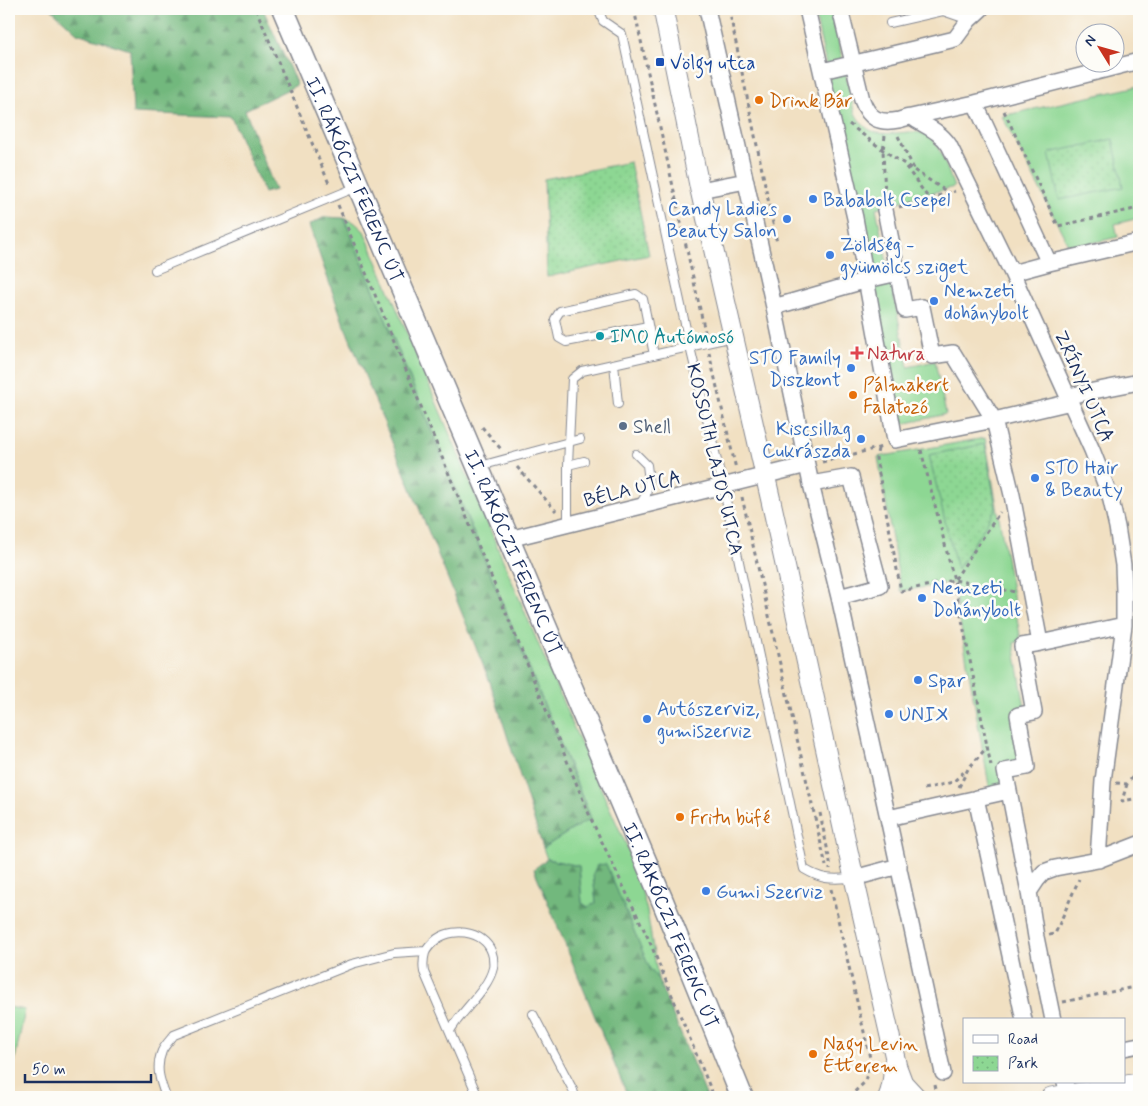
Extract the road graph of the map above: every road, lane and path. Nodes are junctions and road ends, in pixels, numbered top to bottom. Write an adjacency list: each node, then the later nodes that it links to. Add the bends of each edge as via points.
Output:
1 (256, 9): 29 (path)
2 (283, 9): 25 (main road, II. RÁKÓCZI FERENC ÚT)
3 (598, 9): 44 (lane, KOSSUTH LAJOS UTCA, via 603,21 622,34)
4 (634, 9): 43 (path)
5 (663, 9): 26 (street)
6 (707, 9): 24 (street)
7 (728, 9): 34 (path)
8 (807, 9): 15 (street)
9 (840, 9): 14 (street)
10 (982, 9): 11 (street)
11 (969, 20): 12 (lane, via 943,11); 14 (street, via 955,40)
12 (890, 23)
13 (1139, 61): 16 (street)
14 (854, 64): 15 (street); 20 (street, via 865,108)
15 (822, 71): 18 (street)
16 (998, 97): 17 (street); 31 (path, via 1058,226)
17 (975, 103): 19 (street); 35 (street)
18 (831, 111): 21 (path); 39 (street)
19 (911, 117): 20 (street); 38 (street, ZRÍNYI UTCA, via 945,138)
20 (886, 125): 21 (path); 23 (path, via 894,128)
21 (884, 150): 22 (path); 32 (path)
22 (903, 163): 23 (path); 30 (path)
23 (915, 171): 28 (path)
24 (746, 181): 26 (street); 40 (street)
25 (358, 187): 29 (lane); 62 (main road, II. RÁKÓCZI FERENC ÚT)
26 (700, 190): 42 (street)
27 (959, 190): 28 (path)
28 (949, 193): 30 (path)
29 (335, 197): 36 (lane); 109 (path, via 591,819 649,940)
30 (929, 199): 32 (path)
31 (1139, 208)
32 (885, 210): 37 (street)
33 (1139, 242): 35 (street)
34 (778, 243)
35 (1049, 264): 38 (street)
36 (155, 270)
37 (898, 273): 39 (street); 50 (street, via 905,310 922,307 932,356 953,353)
38 (1012, 273): 48 (street, ZRÍNYI UTCA)
39 (867, 280): 40 (street); 54 (street)
40 (774, 307): 60 (street)
41 (648, 326): 41 (lane, via 643,299 636,294 560,311 555,319 559,338 566,342); 45 (lane)
42 (733, 337): 43 (lane); 63 (street)
43 (707, 343): 44 (lane); 64 (path)
44 (690, 347): 45 (lane); 66 (lane, KOSSUTH LAJOS UTCA)
45 (654, 354): 46 (lane)
46 (614, 364): 49 (lane); 55 (lane, via 582,370 572,379)
47 (1139, 382): 48 (street)
48 (1069, 399): 50 (street); 74 (street, ZRÍNYI UTCA, via 1110,496 1122,566)
49 (618, 404)
50 (994, 420): 52 (street); 67 (street)
51 (479, 424): 58 (path)
52 (917, 436): 54 (street); 71 (path)
53 (580, 439): 55 (lane)
54 (895, 440): 56 (path)
55 (569, 442): 58 (lane); 61 (lane)
56 (878, 448): 60 (path); 71 (path, via 876,458 902,590)
57 (636, 454): 68 (lane, via 647,465 649,481)
58 (509, 458): 62 (lane); 69 (path)
59 (584, 461): 61 (lane)
60 (813, 464): 63 (street, BÉLA UTCA); 65 (street)
61 (568, 465): 69 (lane)
62 (478, 466): 70 (main road, II. RÁKÓCZI FERENC ÚT)
63 (765, 476): 64 (street, BÉLA UTCA); 90 (street)
64 (739, 482): 66 (street, BÉLA UTCA); 91 (path)
65 (811, 484): 73 (street); 73 (street, via 851,477 880,586)
66 (723, 486): 68 (street, BÉLA UTCA); 91 (lane, KOSSUTH LAJOS UTCA, via 804,869)
67 (1012, 494): 71 (path); 72 (street)
68 (639, 507): 69 (street, BÉLA UTCA)
69 (568, 524): 70 (street, BÉLA UTCA)
70 (509, 538): 110 (main road, II. RÁKÓCZI FERENC ÚT)
71 (954, 580): 72 (path); 76 (path)
72 (1031, 595): 75 (street)
73 (839, 597): 86 (street)
74 (1124, 625): 75 (street); 79 (street, ZRÍNYI UTCA)
75 (1040, 643): 82 (street, via 1022,646 1034,712 1018,715 1027,767 1005,771)
76 (987, 746): 78 (path); 82 (path)
77 (1139, 769): 80 (path)
78 (968, 770): 81 (path, via 953,782); 85 (path)
79 (1103, 782): 80 (path); 88 (street, ZRÍNYI UTCA)
80 (1127, 784): 84 (path, via 1122,802)
81 (924, 790)
82 (1003, 792): 83 (street); 92 (street)
83 (976, 798): 85 (street); 98 (street)
84 (1139, 798)
85 (950, 804): 86 (street)
86 (888, 818): 89 (street)
87 (1139, 844): 88 (street)
88 (1092, 860): 92 (street, via 1044,872); 93 (path, via 1055,934)
89 (899, 866): 90 (street); 103 (street)
90 (854, 878): 91 (lane, KOSSUTH LAJOS UTCA); 102 (street)
91 (829, 879): 111 (path, via 870,1058 865,1082)
92 (1029, 892): 93 (street)
93 (1036, 937): 96 (street)
94 (425, 951): 99 (lane, via 424,972); 99 (lane, via 442,935 458,931 472,934 492,952 494,966 489,978); 106 (lane, via 394,952 352,964 174,1036 162,1050 158,1067)
95 (1139, 986): 96 (path)
96 (1052, 1012)
97 (533, 1014): 108 (lane)
98 (1024, 1018)
99 (450, 1031): 107 (lane)
100 (1139, 1045): 101 (street)
101 (1126, 1048)
102 (895, 1056): 112 (street); 113 (street, via 900,1077)
103 (943, 1073)
104 (1139, 1083): 105 (street)
105 (1061, 1091)
106 (166, 1097)
107 (478, 1097)
108 (574, 1097)
109 (714, 1097)
110 (742, 1097)
111 (849, 1097)
112 (888, 1097)
113 (916, 1097)

